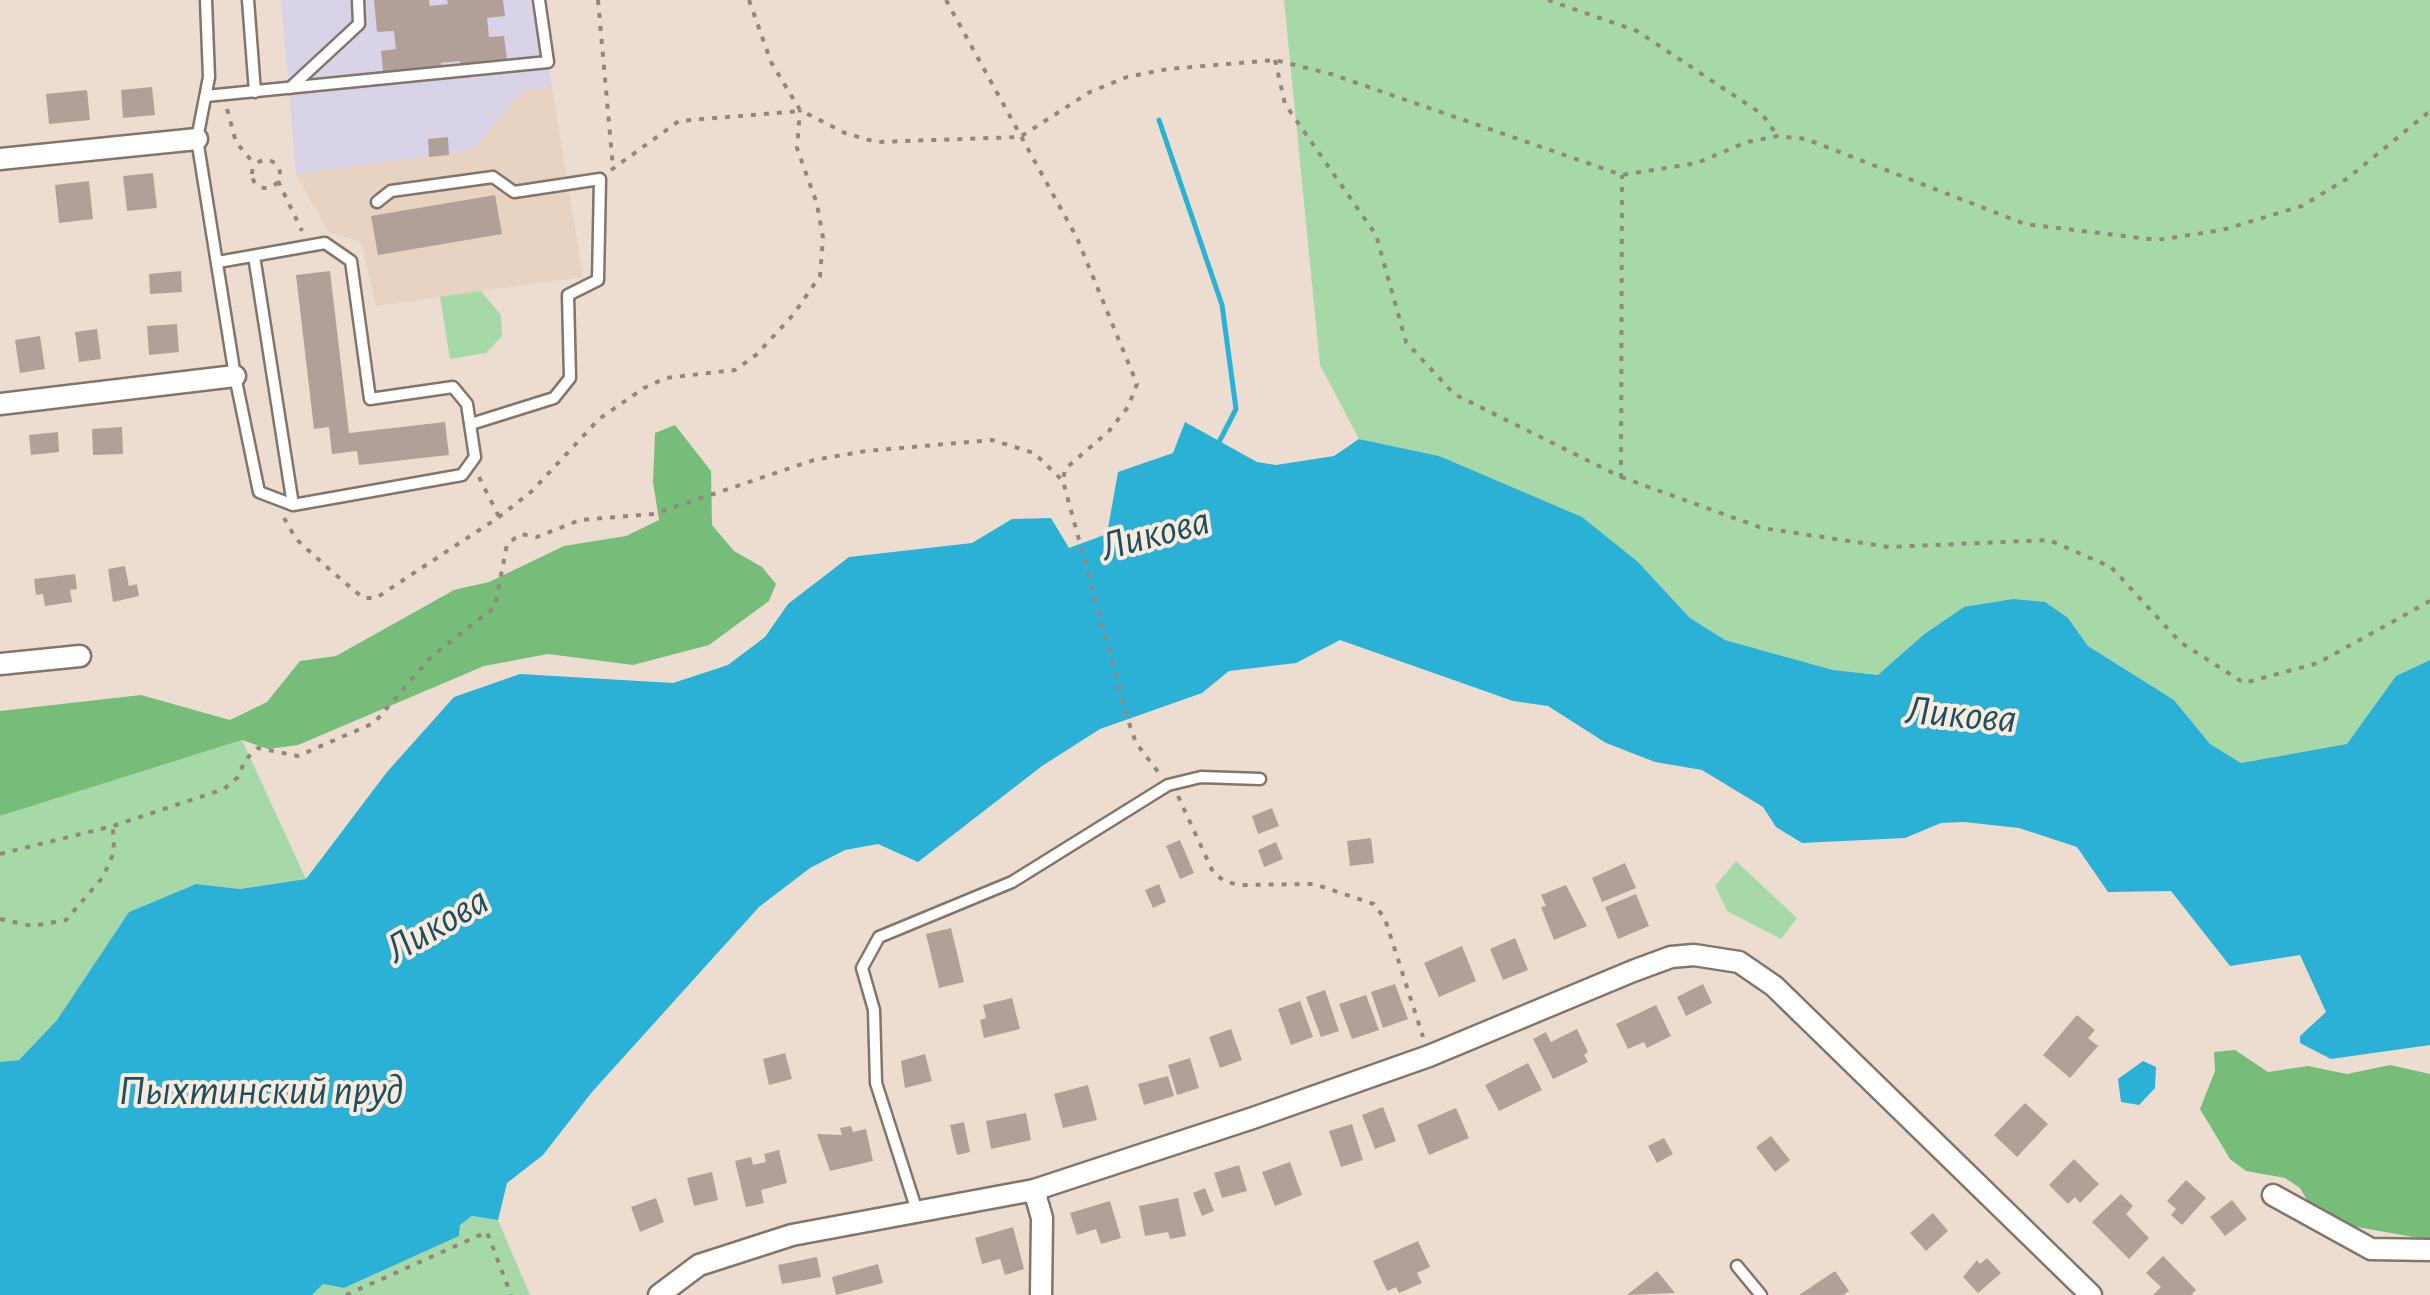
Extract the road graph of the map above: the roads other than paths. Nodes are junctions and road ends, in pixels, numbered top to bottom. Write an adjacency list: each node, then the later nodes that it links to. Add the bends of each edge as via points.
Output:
1 (206, 0): 7 (lane)
2 (248, 0): 6 (lane)
3 (358, 0): 5 (lane, via 359,24)
4 (539, 0): 5 (lane, via 548,62)
5 (289, 88): 6 (lane)
6 (255, 92): 7 (lane)
7 (206, 96): 8 (lane)
8 (197, 139): 9 (street); 12 (lane)
9 (0, 159)
10 (378, 202): 15 (lane, via 391,191 493,177 514,192 600,179 598,280 568,295 570,378 554,398)
11 (254, 256): 12 (lane); 15 (lane, via 325,243 351,261 370,399 453,387 467,404); 16 (lane)
12 (218, 262): 13 (lane)
13 (235, 376): 14 (street); 16 (lane, via 260,492)
14 (0, 404)
15 (471, 424): 16 (lane, via 475,457 462,475)
16 (293, 505)
17 (80, 656): 18 (street)
18 (0, 664)
19 (1260, 779): 22 (lane, via 1201,777 1168,785 1012,882 879,937 862,968 874,1010 876,1083)
20 (1034, 1190): 22 (street); 26 (street, via 1042,1218); 28 (street, via 1429,1056 1671,957 1714,956 1739,962 1774,986)
21 (2273, 1195): 23 (street, via 2371,1249)
22 (917, 1212): 25 (street, via 792,1235 700,1264)
23 (2430, 1250)
24 (1738, 1266): 27 (lane)
25 (659, 1295)
26 (1041, 1295)
27 (1761, 1295)
28 (2091, 1295)

